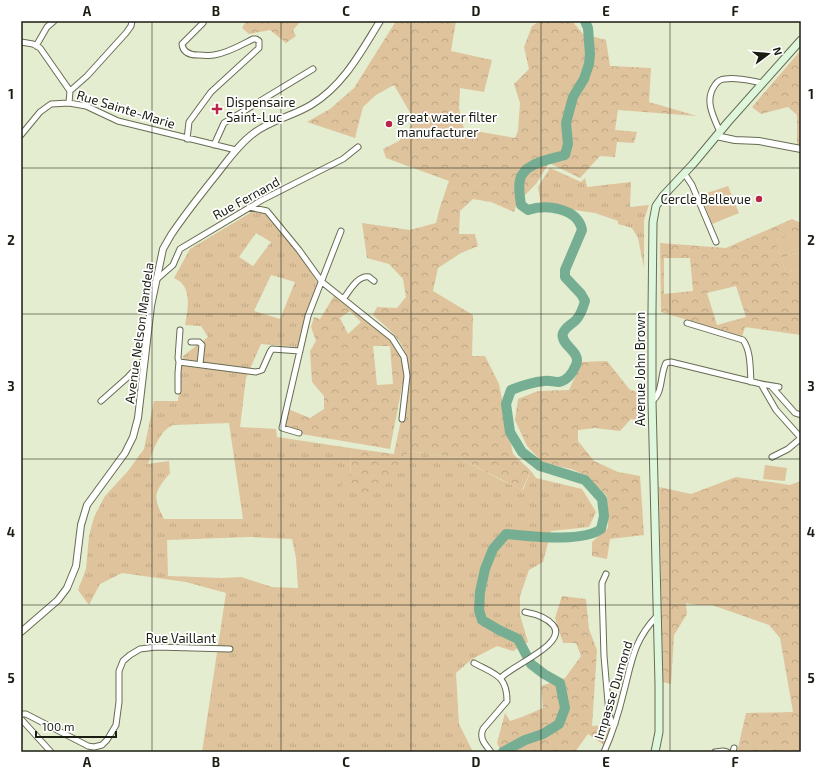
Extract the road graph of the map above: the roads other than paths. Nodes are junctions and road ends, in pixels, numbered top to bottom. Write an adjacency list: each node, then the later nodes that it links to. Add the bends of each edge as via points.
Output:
1 (54, 21): 7 (street, via 47,27)
2 (132, 21): 10 (street, via 126,34)
3 (380, 21): 17 (street, Avenue Nelson Mandela, via 340,81 325,97 299,112 263,126)
4 (203, 23): 14 (street, via 182,44 187,54 214,55 253,39 259,41 260,45 211,92 189,122)
5 (801, 40): 9 (main road, Avenue John Brown)
6 (21, 42): 7 (street)
7 (36, 46): 10 (street)
8 (313, 69): 15 (street, via 224,123)
9 (762, 83): 13 (main road, Avenue John Brown); 13 (street, via 724,79 716,82 709,100)
10 (70, 91): 11 (street)
11 (69, 103): 12 (street, Rue Sainte-Marie, via 51,104); 14 (street, Rue Sainte-Marie, via 86,106 118,121)
12 (22, 132)
13 (718, 134): 18 (street, via 735,140 759,141); 19 (main road, Avenue John Brown)
14 (187, 139): 15 (street, Rue Sainte-Marie)
15 (214, 145): 17 (street, Rue Sainte-Marie)
16 (358, 147): 20 (street, Rue Fernand, via 343,159)
17 (236, 150): 23 (street, Avenue Nelson Mandela, via 171,235 163,249)
18 (801, 150)
19 (684, 173): 22 (street, via 692,185); 40 (main road, Avenue John Brown, via 656,206 653,222)
20 (249, 207): 23 (street, Rue Fernand, via 180,249 173,265); 25 (street, via 268,211)
21 (341, 231): 25 (street)
22 (716, 242)
23 (156, 280): 31 (street, Avenue Nelson Mandela)
24 (374, 281): 26 (street, via 369,277 361,278)
25 (322, 282): 26 (street); 30 (street, via 308,316)
26 (344, 298): 42 (street, via 392,338 404,357 407,376)
27 (686, 323): 34 (street, via 743,340 748,351)
28 (180, 330): 32 (street)
29 (191, 342): 33 (street, via 200,342 202,345)
30 (300, 351): 33 (street, via 272,349 262,370 256,372); 43 (street, via 282,428)
31 (145, 359): 39 (street); 49 (street, Avenue Nelson Mandela, via 138,418 133,437 125,453 87,505 81,525 76,566 67,588 58,600)
32 (179, 362): 33 (street); 38 (street)
33 (200, 364)
34 (750, 382): 35 (street); 40 (street, via 671,362 663,367 659,390 656,399)
35 (761, 384): 36 (street); 44 (street, via 776,410)
36 (771, 386): 37 (street); 41 (street, via 795,413)
37 (779, 387)
38 (178, 391)
39 (101, 401)
40 (652, 401): 48 (main road, Avenue John Brown)
41 (801, 415)
42 (402, 419)
43 (299, 433)
44 (801, 438): 45 (street, via 788,450)
45 (772, 457)
46 (606, 574): 55 (street, via 602,583 604,656 609,714)
47 (525, 612): 52 (street, via 542,616 551,623 557,632 556,636 547,647)
48 (657, 616): 55 (street, Impasse Dumond, via 646,627 637,645 629,666); 59 (main road, Avenue John Brown, via 659,732)
49 (21, 632)
50 (230, 649): 53 (street, Rue Vaillant, via 156,647 140,649 130,655 123,661 119,672 116,725 102,745 88,746 26,714)
51 (474, 663): 52 (street)
52 (501, 678): 57 (street, via 506,688 507,701 481,734)
53 (21, 714)
54 (21, 719): 56 (street)
55 (615, 724): 58 (street, Impasse Dumond)
56 (51, 752)
57 (491, 752)
58 (604, 752)
59 (655, 752)
60 (715, 752): 61 (street)
61 (727, 752)

